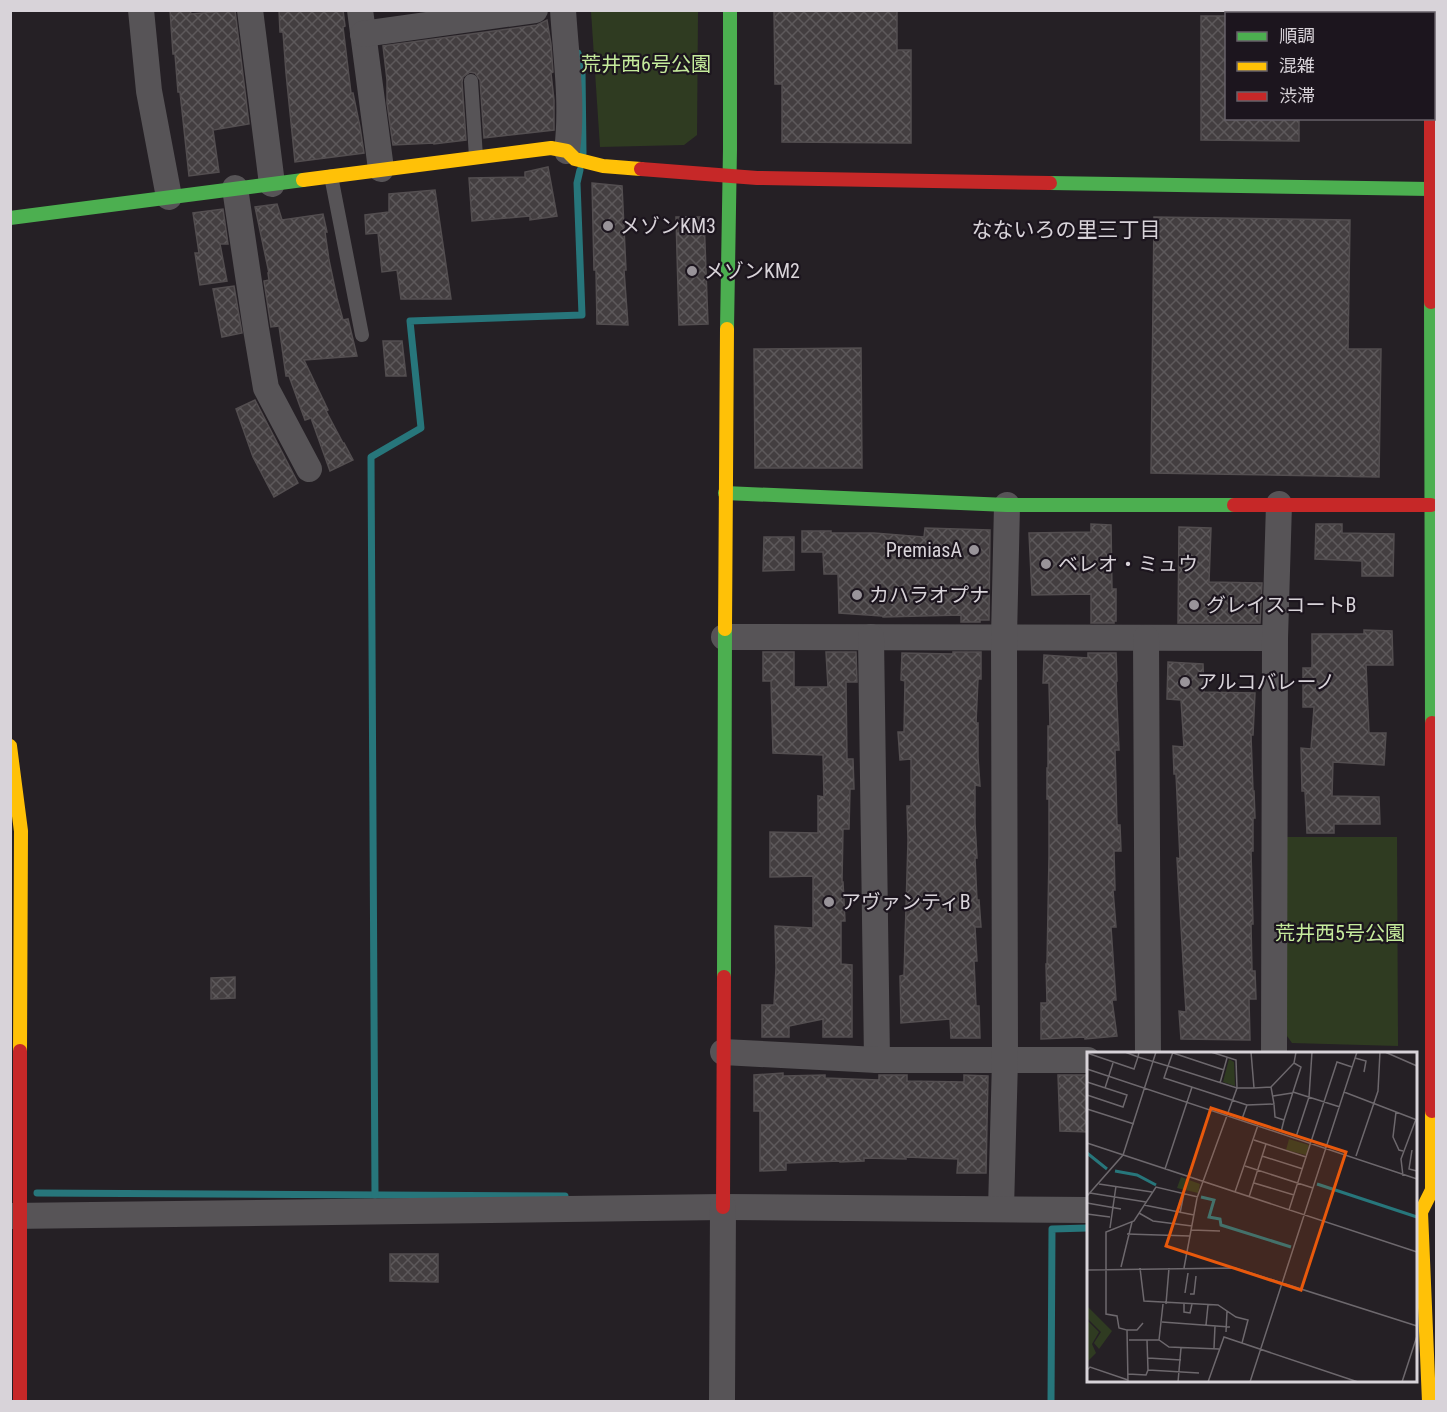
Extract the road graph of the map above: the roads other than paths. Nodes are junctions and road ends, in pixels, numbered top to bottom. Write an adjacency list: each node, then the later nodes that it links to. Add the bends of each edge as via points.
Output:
1 (141, 10): 17 (street, via 149,91)
2 (250, 10): 14 (street)
3 (535, 10): 6 (street)
4 (563, 10): 9 (street)
5 (730, 10): 13 (street)
6 (362, 22): 11 (street)
7 (471, 81): 10 (lane)
8 (1431, 120): 16 (street)
9 (571, 155): 10 (street, via 551,148); 13 (street, via 603,166)
10 (476, 157): 11 (street)
11 (381, 169): 12 (street)
12 (331, 176): 14 (street); 20 (lane)
13 (729, 176): 16 (street); 22 (street)
14 (272, 184): 15 (street)
15 (235, 188): 17 (street); 21 (street, via 267,388)
16 (1433, 189): 19 (street)
17 (169, 196): 18 (street)
18 (10, 218)
19 (1434, 329): 25 (street)
20 (362, 335)
21 (309, 469)
22 (725, 493): 24 (street); 26 (street)
23 (1278, 504): 24 (street); 25 (street); 30 (street)
24 (1006, 505): 28 (street)
25 (1431, 505): 31 (street)
26 (724, 637): 27 (street); 34 (street)
27 (872, 637): 28 (street); 37 (street)
28 (1004, 637): 29 (street); 38 (street)
29 (1146, 638): 30 (street); 35 (street)
30 (1275, 638): 36 (street)
31 (1434, 735): 33 (street)
32 (10, 746): 45 (street, via 21,831)
33 (1434, 896): 40 (street)
34 (723, 1052): 37 (street); 41 (street)
35 (1148, 1052)
36 (1274, 1052)
37 (877, 1060): 38 (street)
38 (1005, 1060): 39 (street); 42 (street)
39 (1087, 1060)
40 (1428, 1060): 44 (street, via 1432,1190)
41 (723, 1207): 42 (street); 45 (street); 47 (street)
42 (1001, 1209): 43 (street)
43 (1087, 1210)
44 (1423, 1213): 48 (street)
45 (16, 1216): 46 (street)
46 (20, 1401)
47 (722, 1401)
48 (1429, 1401)

